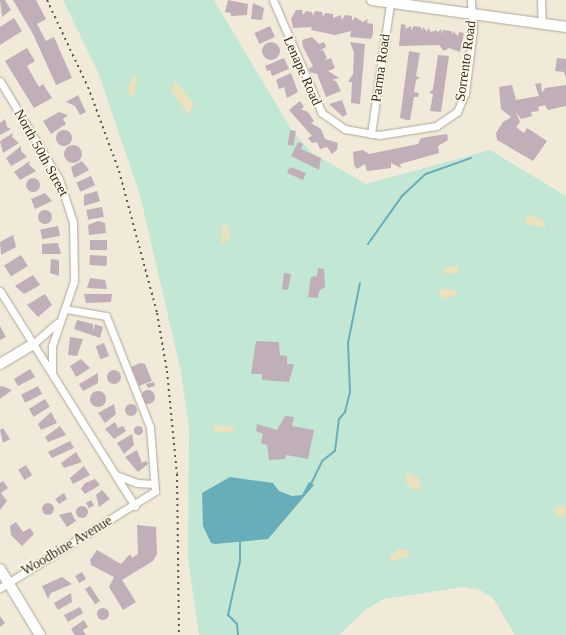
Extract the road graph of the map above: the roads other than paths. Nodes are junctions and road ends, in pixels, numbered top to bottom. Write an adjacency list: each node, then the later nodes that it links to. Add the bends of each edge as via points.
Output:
1 (273, 0): 11 (street, Lenape Road, via 319,109 340,127)
2 (372, 0): 5 (main road)
3 (471, 0): 7 (street, Sorrento Road)
4 (541, 0): 8 (street)
5 (390, 3): 6 (main road); 11 (street, Parma Road)
6 (408, 3): 7 (main road)
7 (473, 14): 8 (main road); 11 (street, Sorrento Road, via 465,93 457,112 436,126)
8 (542, 24): 9 (main road)
9 (566, 27)
10 (0, 81): 13 (street, North 50th Street, via 57,175 69,203 76,259)
11 (371, 134)
12 (0, 291): 15 (street)
13 (65, 309): 14 (street, North 50th Street); 19 (street, via 106,316 150,427)
14 (60, 320): 15 (street, North 50th Street); 17 (street, North 50th Street, via 51,350)
15 (33, 344): 16 (main road); 17 (street, North 50th Street)
16 (0, 364)
17 (52, 371): 18 (street, North 50th Street)
18 (116, 474): 19 (street, via 137,483); 20 (street, North 50th Street)
19 (154, 484): 20 (street, Woodbine Avenue, via 153,495)
20 (135, 506): 22 (street, Woodbine Avenue)
21 (0, 569): 22 (main road)
22 (4, 585): 23 (main road)
23 (40, 635)

